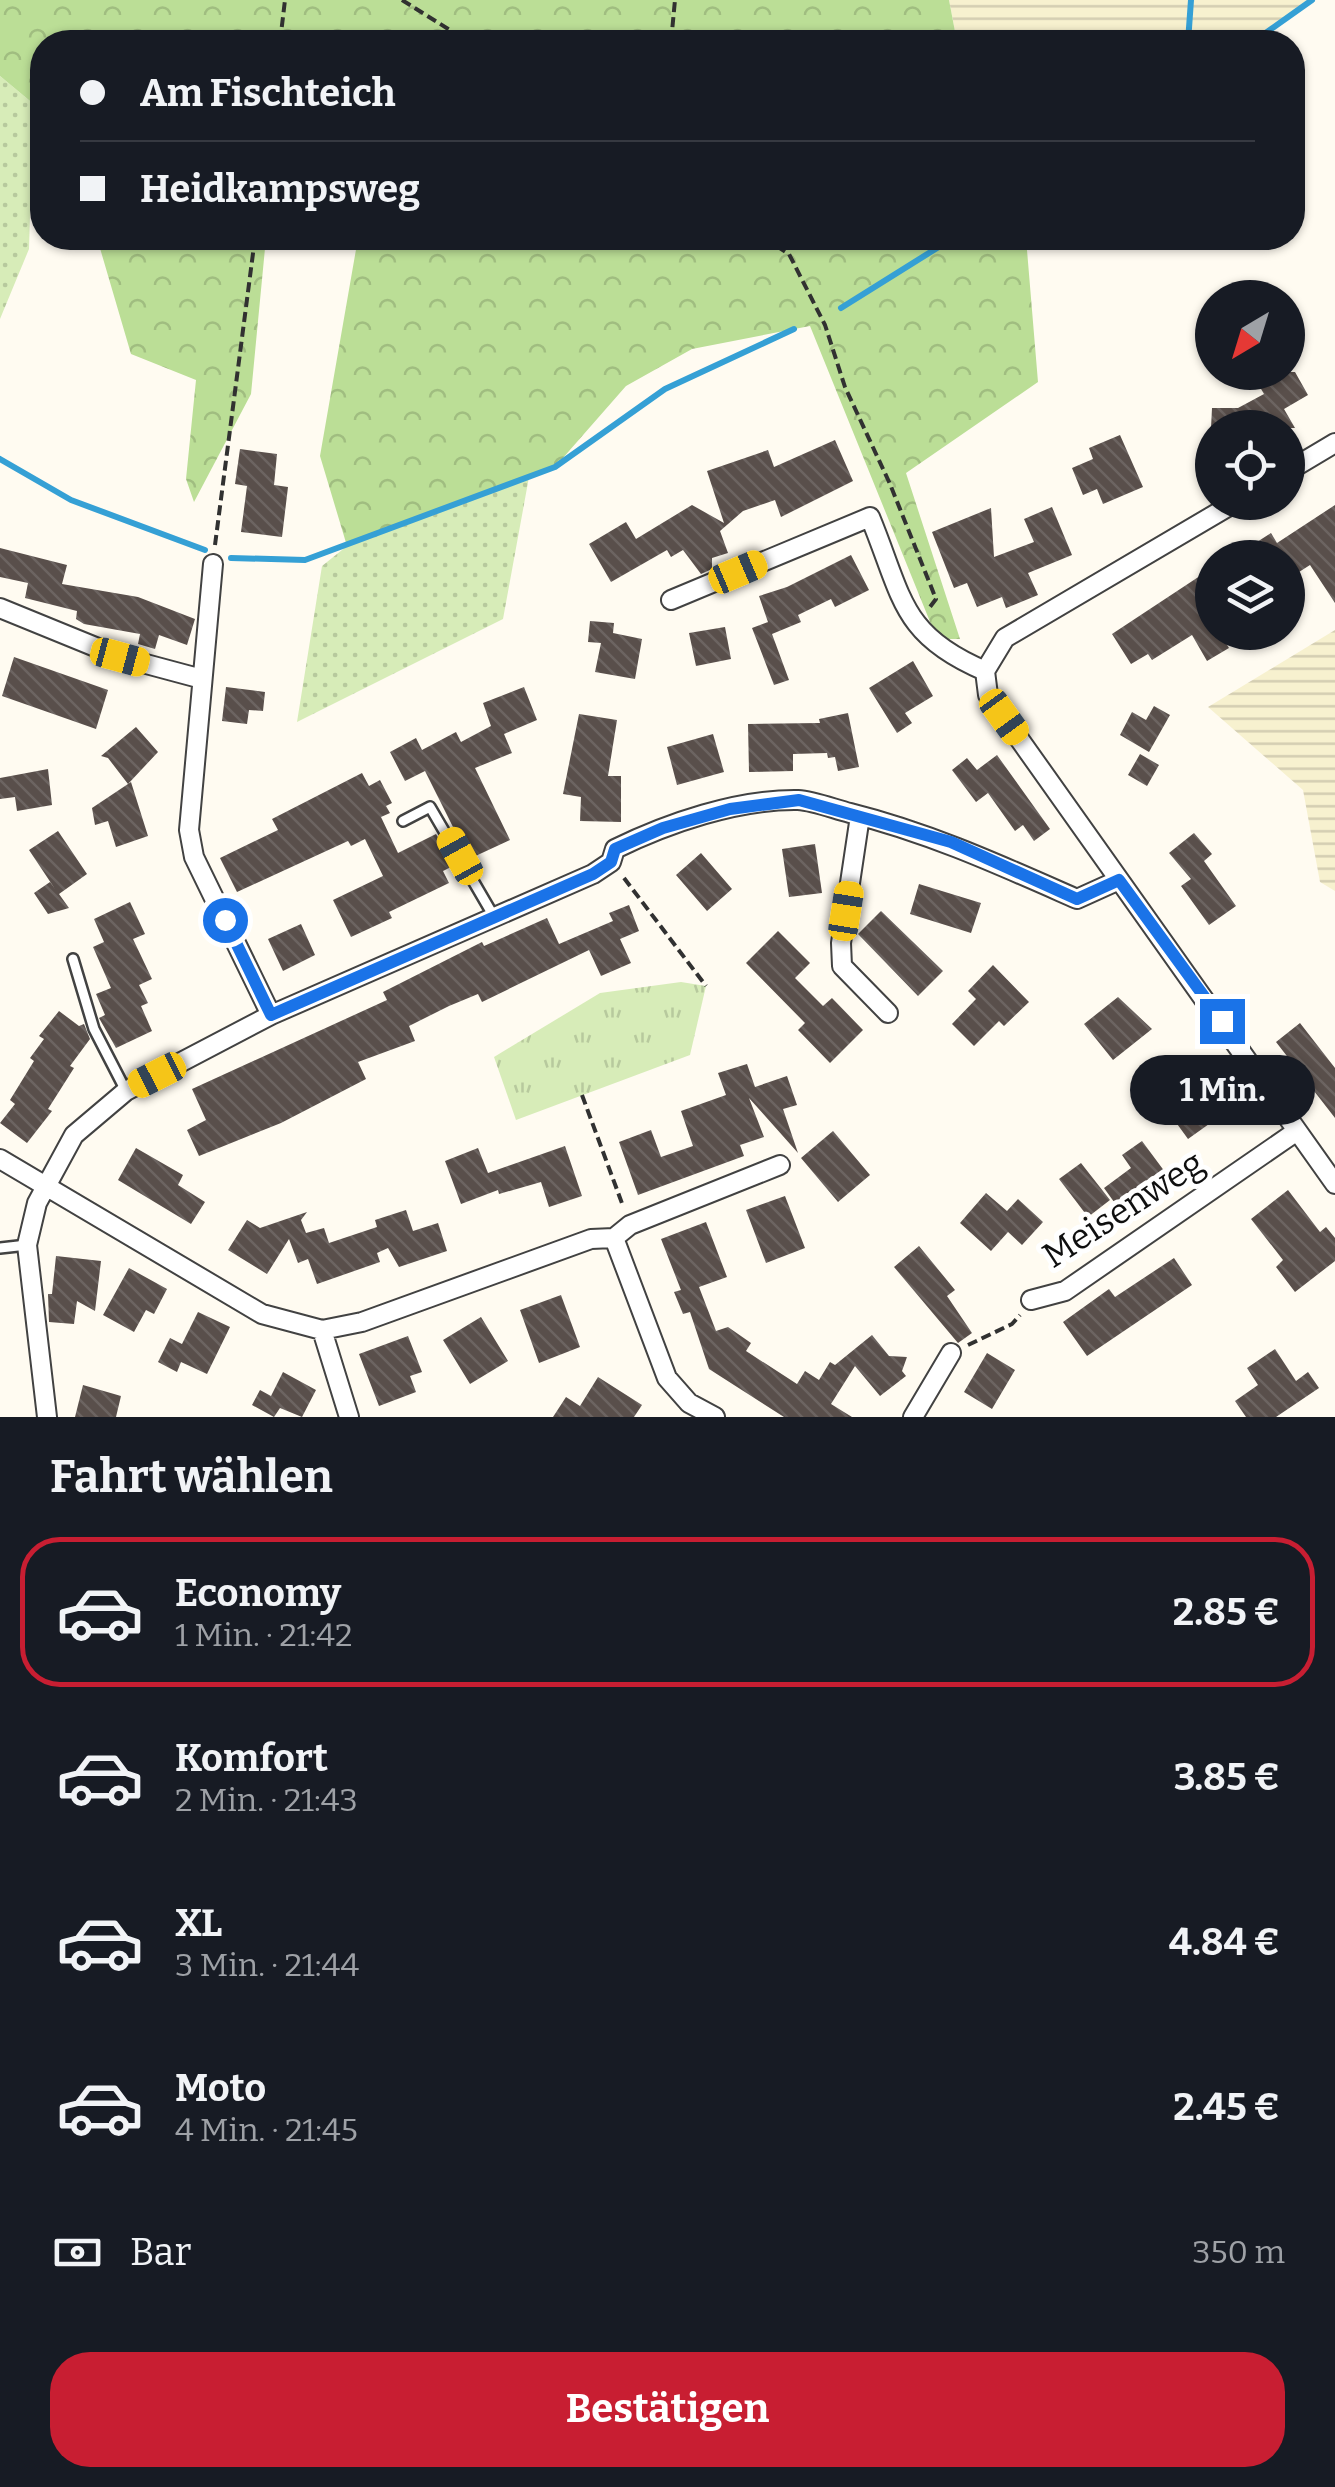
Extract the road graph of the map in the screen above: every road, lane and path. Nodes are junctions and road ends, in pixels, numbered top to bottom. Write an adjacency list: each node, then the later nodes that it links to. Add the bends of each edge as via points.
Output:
1 (285, 0): 4 (path)
2 (402, 0): 5 (path)
3 (675, 0): 6 (path)
4 (281, 30)
5 (450, 30)
6 (672, 30)
7 (253, 250): 12 (path)
8 (782, 250): 15 (path, via 826,325 845,387 936,599)
9 (1335, 442): 10 (street)
10 (1305, 461)
11 (1205, 520): 16 (street, via 1005,638)
12 (213, 564): 17 (street)
13 (671, 600): 15 (street, via 870,518)
14 (0, 608): 17 (street, via 120,657)
15 (915, 628): 16 (street, via 944,654)
16 (986, 671): 21 (street, via 988,695)
17 (202, 680): 26 (street, via 189,830 194,857)
18 (860, 816): 20 (street, via 799,800 730,809 636,839 615,849); 21 (street, via 951,842 1077,899); 25 (street, via 842,966)
19 (403, 821): 22 (lane, via 430,807)
20 (611, 862): 22 (street); 24 (path)
21 (1119, 880): 29 (street)
22 (492, 914): 26 (street)
23 (73, 960): 27 (lane, via 94,1029)
24 (706, 986)
25 (888, 1014)
26 (271, 1015): 27 (street)
27 (126, 1090): 33 (street, via 74,1135)
28 (582, 1095): 34 (path)
29 (1297, 1131): 32 (street); 38 (street, Meisenweg, via 1065,1292)
30 (0, 1159): 33 (street)
31 (780, 1165): 34 (street)
32 (1335, 1184)
33 (45, 1185): 36 (street); 39 (street, via 262,1314)
34 (630, 1224): 35 (street)
35 (614, 1238): 39 (street, via 591,1239 362,1322); 41 (street)
36 (27, 1244): 37 (lane); 42 (street)
37 (0, 1248)
38 (1030, 1300): 40 (path, via 1012,1324)
39 (322, 1330): 43 (street)
40 (950, 1354): 45 (street)
41 (684, 1410): 44 (street)
42 (48, 1417)
43 (350, 1417)
44 (715, 1417)
45 (913, 1417)

